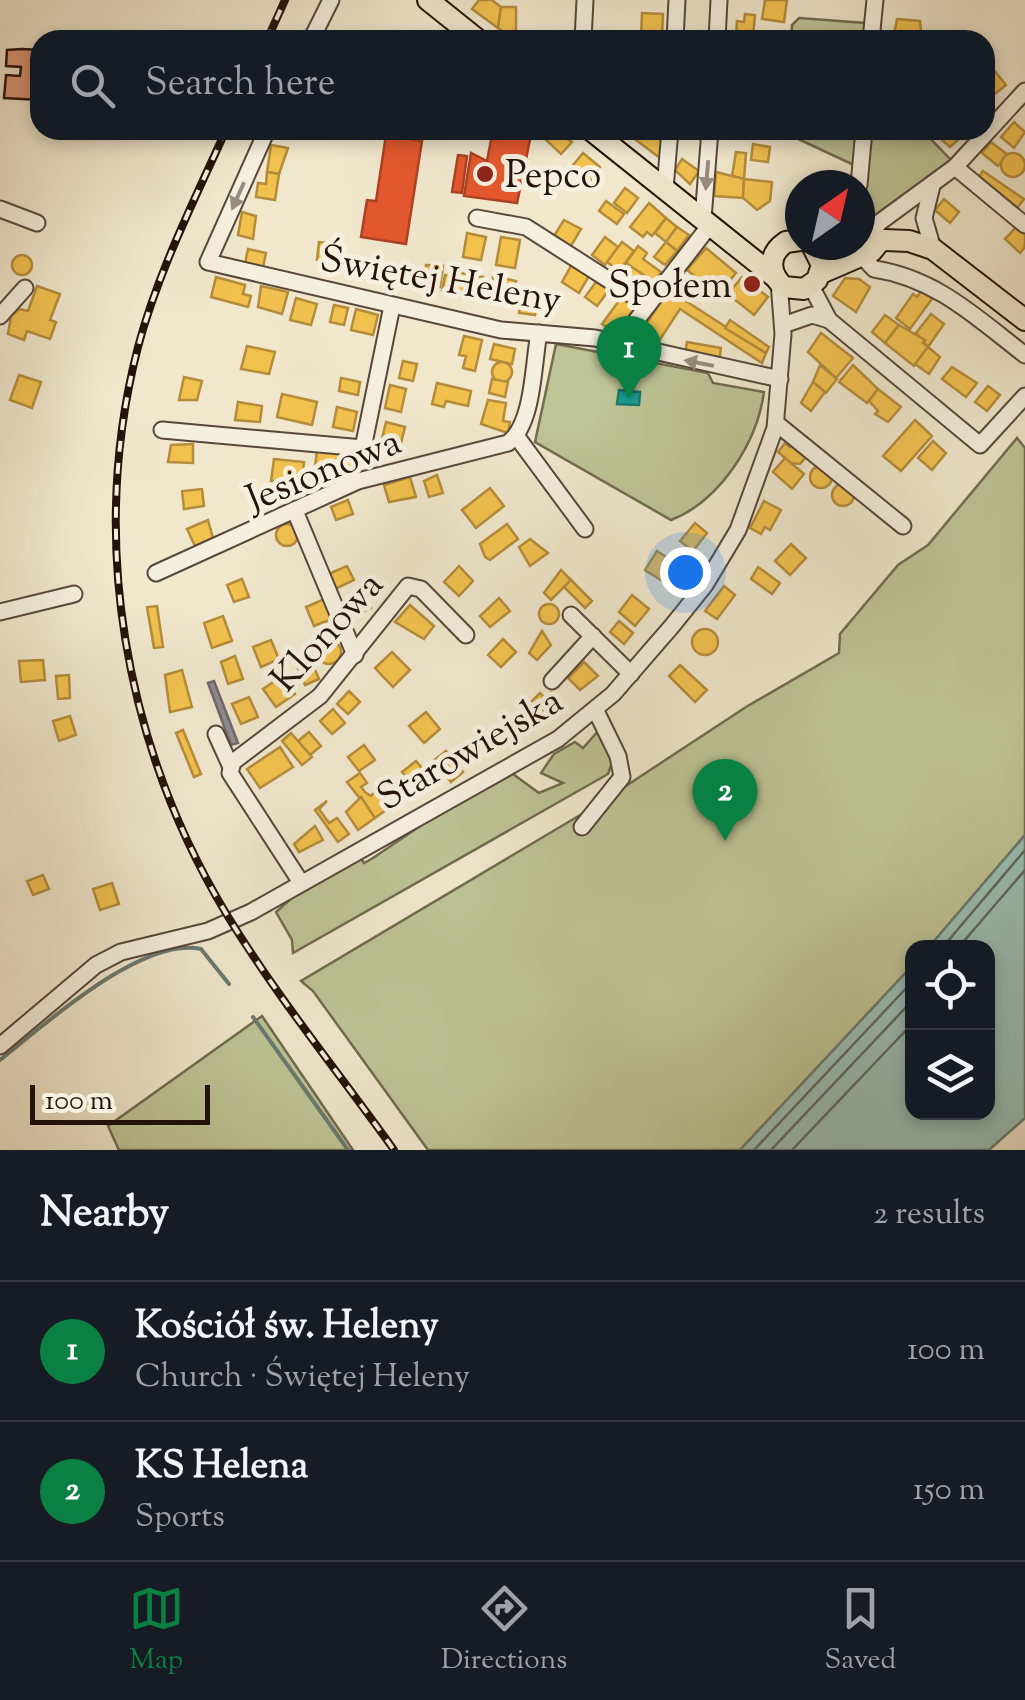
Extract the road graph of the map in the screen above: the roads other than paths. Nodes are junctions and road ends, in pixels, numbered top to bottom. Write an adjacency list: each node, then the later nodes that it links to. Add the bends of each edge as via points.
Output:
1 (331, 0): 7 (street)
2 (428, 0): 8 (main road)
3 (585, 0): 9 (street)
4 (677, 0): 10 (street)
5 (719, 0): 11 (street)
6 (875, 0): 12 (street)
7 (316, 30)
8 (466, 30)
9 (584, 30)
10 (676, 30)
11 (718, 30)
12 (872, 30)
13 (1025, 91): 14 (street)
14 (1010, 108): 15 (street); 16 (street)
15 (1025, 120)
16 (995, 124)
17 (263, 140): 44 (street, Świętej Heleny, one-way to 44, via 208,262)
18 (603, 140): 26 (main road)
19 (669, 140): 26 (street)
20 (710, 140): 30 (street, one-way to 30)
21 (863, 140): 24 (street)
22 (981, 140): 23 (street)
23 (955, 168): 25 (street); 31 (street)
24 (860, 170)
25 (932, 186): 32 (street); 37 (street, via 924,218)
26 (664, 189): 30 (main road)
27 (0, 209): 29 (street)
28 (477, 218): 43 (street, via 526,226)
29 (37, 222)
30 (706, 222): 35 (main road); 43 (street)
31 (1025, 224)
32 (875, 230)
33 (785, 242): 35 (main road)
34 (875, 243): 37 (main road, via 909,241)
35 (732, 244): 41 (main road)
36 (785, 248): 41 (main road, via 772,264)
37 (933, 249): 47 (main road)
38 (819, 260): 41 (main road)
39 (835, 260): 41 (main road)
40 (872, 260): 51 (street, via 874,269 904,274 950,296)
41 (796, 281): 46 (street); 48 (street, Starowiejska)
42 (25, 288): 45 (street)
43 (648, 305): 50 (street)
44 (392, 306): 49 (street, Świętej Heleny); 57 (street)
45 (0, 316)
46 (829, 320): 48 (street, via 803,316); 53 (street, via 980,445)
47 (1025, 320)
48 (786, 328): 52 (street, Starowiejska)
49 (539, 333): 50 (street, Świętej Heleny); 56 (street)
50 (618, 344): 52 (street, Świętej Heleny, one-way to 50)
51 (1025, 355)
52 (780, 379): 54 (street, Starowiejska)
53 (1025, 396)
54 (776, 423): 60 (street); 69 (street, Starowiejska, via 721,560)
55 (162, 430): 57 (street)
56 (516, 437): 58 (street, Jesionowa); 61 (street)
57 (363, 448): 58 (street)
58 (358, 481): 59 (street, Jesionowa)
59 (295, 511): 62 (street, Jesionowa); 68 (street)
60 (903, 526)
61 (585, 529)
62 (156, 573)
63 (74, 594): 64 (street)
64 (0, 612)
65 (571, 615): 67 (street)
66 (466, 635): 68 (street, Klonowa, via 414,585)
67 (593, 636): 69 (street); 70 (street)
68 (354, 655): 73 (street, Klonowa, via 320,696)
69 (631, 674): 71 (street, Starowiejska)
70 (552, 682)
71 (596, 711): 74 (street, via 622,777); 75 (street, Starowiejska, via 558,739)
72 (216, 734): 73 (street)
73 (231, 767): 75 (street)
74 (582, 827)
75 (300, 880): 76 (street, Starowiejska, via 208,931 152,942 96,965)
76 (0, 1046)

